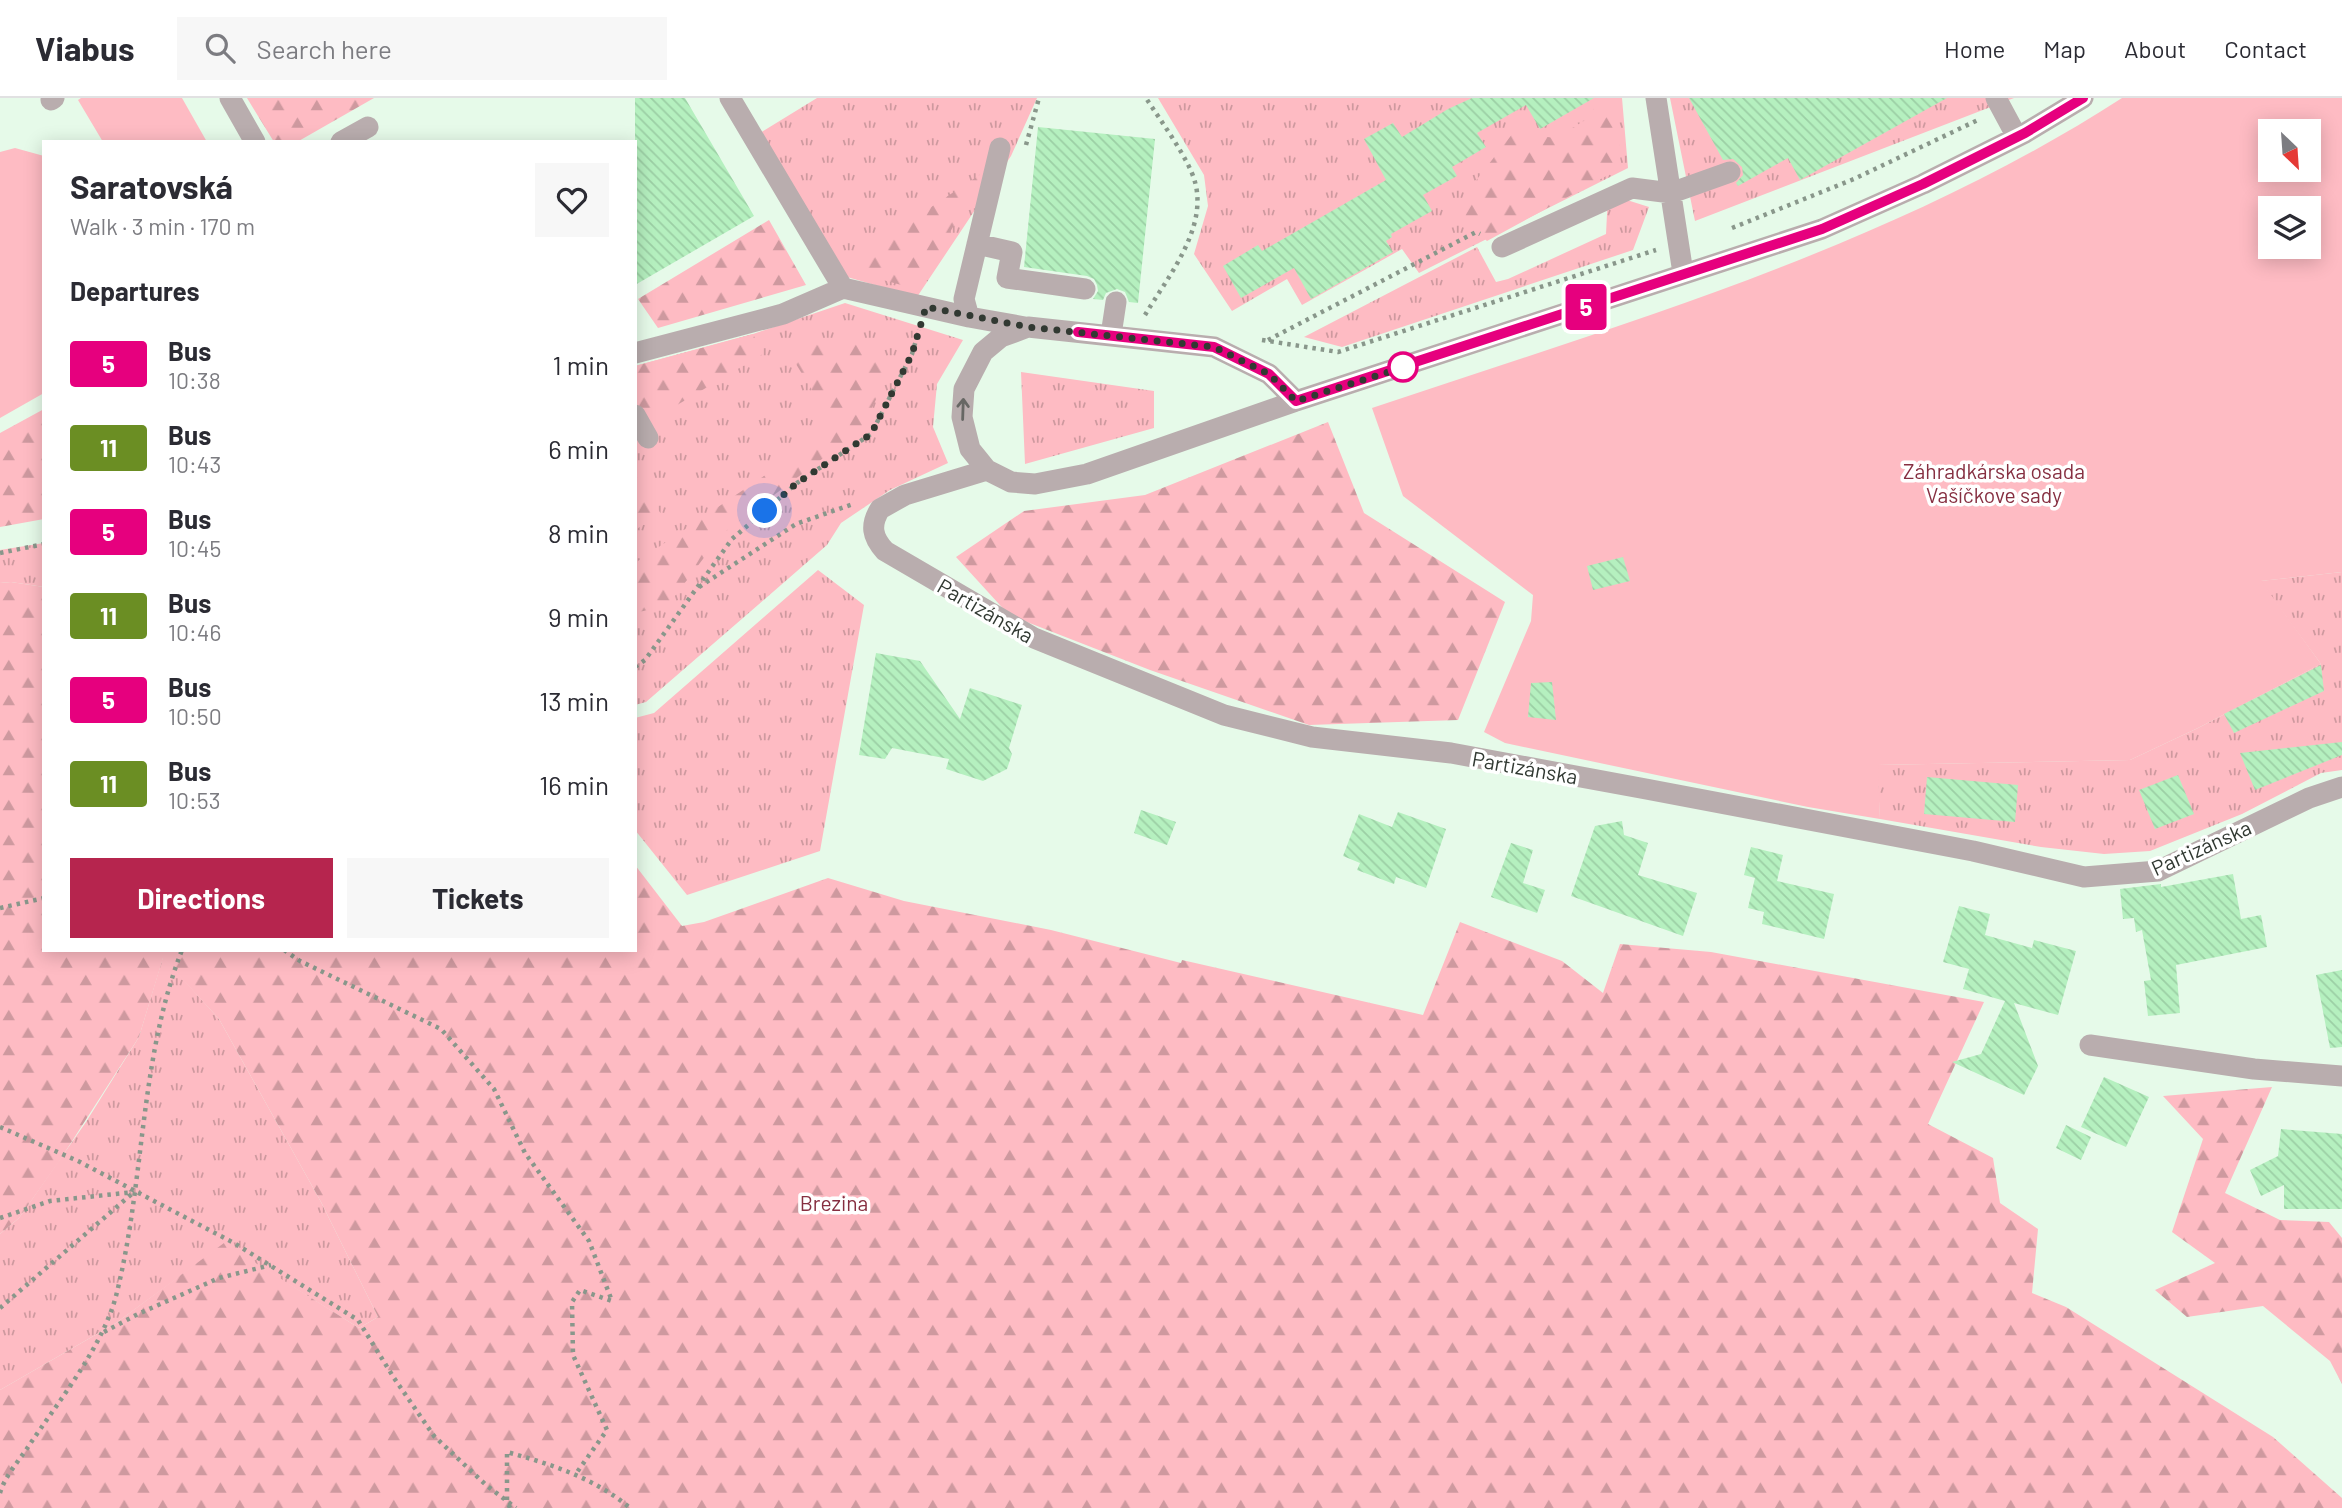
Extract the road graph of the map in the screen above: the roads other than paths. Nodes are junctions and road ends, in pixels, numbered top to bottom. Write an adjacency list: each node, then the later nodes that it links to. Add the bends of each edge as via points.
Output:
1 (230, 98): 8 (street)
2 (730, 98): 16 (street)
3 (1656, 98): 12 (street)
4 (1996, 98): 7 (street)
5 (2083, 98): 7 (street)
6 (368, 127): 9 (street)
7 (2017, 137): 15 (street, via 1822,229)
8 (254, 140)
9 (345, 140)
10 (1000, 149): 13 (street)
11 (1730, 172): 12 (street)
12 (1671, 193): 14 (street, via 1632,188); 15 (street)
13 (977, 244): 17 (street, via 1012,251 1007,278); 19 (street, via 964,299)
14 (1502, 247)
15 (1683, 274): 23 (street)
16 (843, 288): 19 (street); 22 (street, via 782,314)
17 (1085, 289)
18 (1116, 302): 21 (street)
19 (969, 317): 20 (street)
20 (1028, 327): 21 (street); 26 (street, one-way to 20, via 970,449 962,417 964,389 983,352 1001,337)
21 (1111, 335): 23 (street, via 1214,347 1269,374)
22 (637, 352)
23 (1296, 401): 26 (street, via 1087,474 1035,484 1011,482)
24 (637, 419): 25 (street)
25 (648, 438)
26 (987, 470): 27 (street, Partizánska, via 905,495 880,509 872,527 876,542 1034,638 1224,715 1312,737 1451,753 1973,851 2084,877 2158,871 2309,798)
27 (2342, 788)
28 (2090, 1045): 29 (street, via 2254,1069)
29 (2342, 1076)

